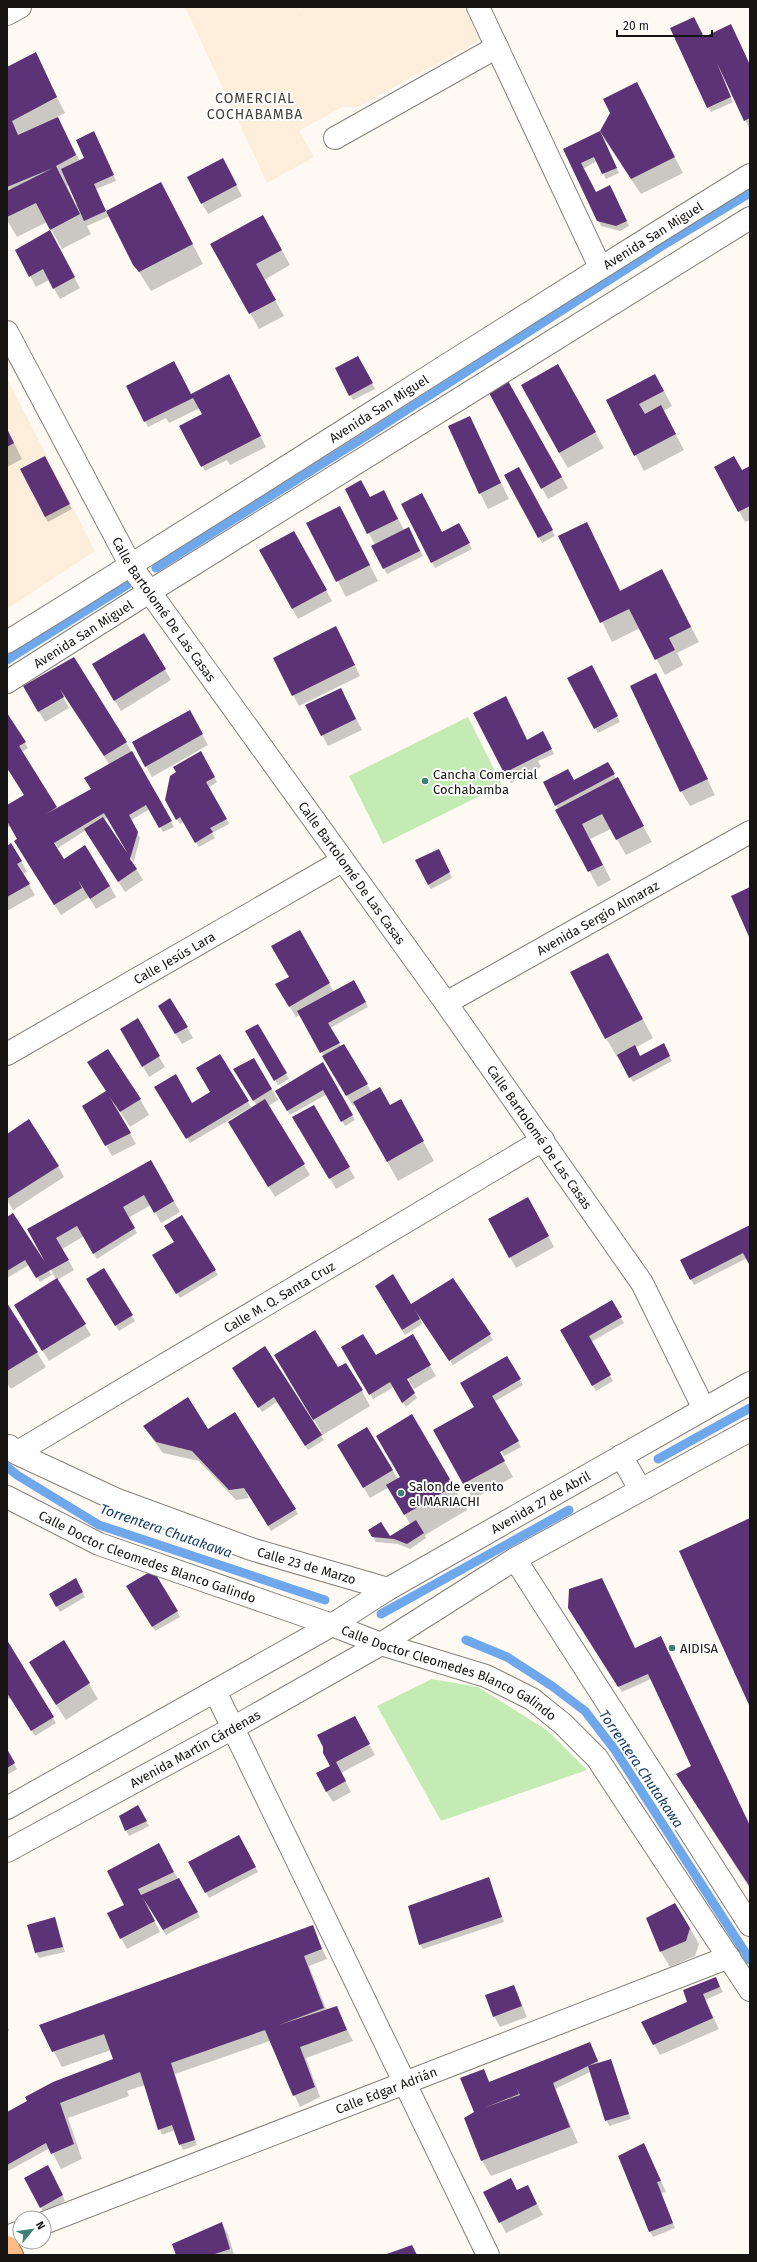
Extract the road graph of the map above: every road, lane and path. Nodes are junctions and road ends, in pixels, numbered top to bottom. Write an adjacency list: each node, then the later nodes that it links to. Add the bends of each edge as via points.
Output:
1 (20, 7): 3 (street)
2 (478, 7): 4 (street)
3 (7, 14)
4 (497, 47): 5 (street); 8 (street)
5 (335, 138)
6 (750, 175): 8 (street, Avenida San Miguel)
7 (750, 218): 11 (street, Avenida San Miguel)
8 (600, 267): 10 (street, Avenida San Miguel)
9 (7, 332): 10 (street, Calle Bartolomé De Las Casas)
10 (131, 566): 11 (street, Calle Bartolomé De Las Casas); 12 (street, Avenida San Miguel)
11 (149, 592): 13 (street, Avenida San Miguel); 15 (street, Calle Bartolomé De Las Casas)
12 (7, 642)
13 (7, 682)
14 (750, 832): 16 (street, Avenida Sergio Almaraz)
15 (342, 861): 16 (street, Calle Bartolomé De Las Casas); 17 (street, Calle Jesús Lara)
16 (446, 1003): 18 (street, Calle Bartolomé De Las Casas)
17 (7, 1054)
18 (542, 1140): 20 (street, Calle Bartolomé De Las Casas, via 642,1283); 22 (street, Calle M. Q. Santa Cruz)
19 (750, 1383): 20 (street, Avenida 27 de Abril)
20 (704, 1409): 23 (street, Avenida 27 de Abril)
21 (750, 1430): 24 (street)
22 (12, 1449): 27 (street, Calle 23 de Marzo, via 115,1499 251,1548)
23 (621, 1456): 24 (street); 27 (street, Avenida 27 de Abril)
24 (640, 1489): 26 (street)
25 (7, 1497): 28 (street, Calle Doctor Cleomedes Blanco Galindo, via 99,1544)
26 (515, 1559): 29 (street); 34 (street)
27 (388, 1589): 28 (street, Avenida 27 de Abril)
28 (332, 1625): 29 (street, Calle Doctor Cleomedes Blanco Galindo); 30 (street)
29 (381, 1644): 31 (street, Avenida Martín Cárdenas); 35 (street, Calle Doctor Cleomedes Blanco Galindo, via 486,1676 532,1699 563,1724 597,1758)
30 (215, 1691): 31 (street); 32 (street)
31 (234, 1728): 33 (street, Avenida Martín Cárdenas); 37 (street)
32 (7, 1808)
33 (7, 1851)
34 (750, 1925)
35 (729, 1958): 36 (street, Calle Doctor Cleomedes Blanco Galindo); 37 (street, Calle Edgar Adrián)
36 (750, 1990)
37 (406, 2083): 38 (street, Calle Edgar Adrián); 41 (street)
38 (52, 2220)
39 (7, 2247): 40 (main road)
40 (12, 2255)
41 (488, 2255)

